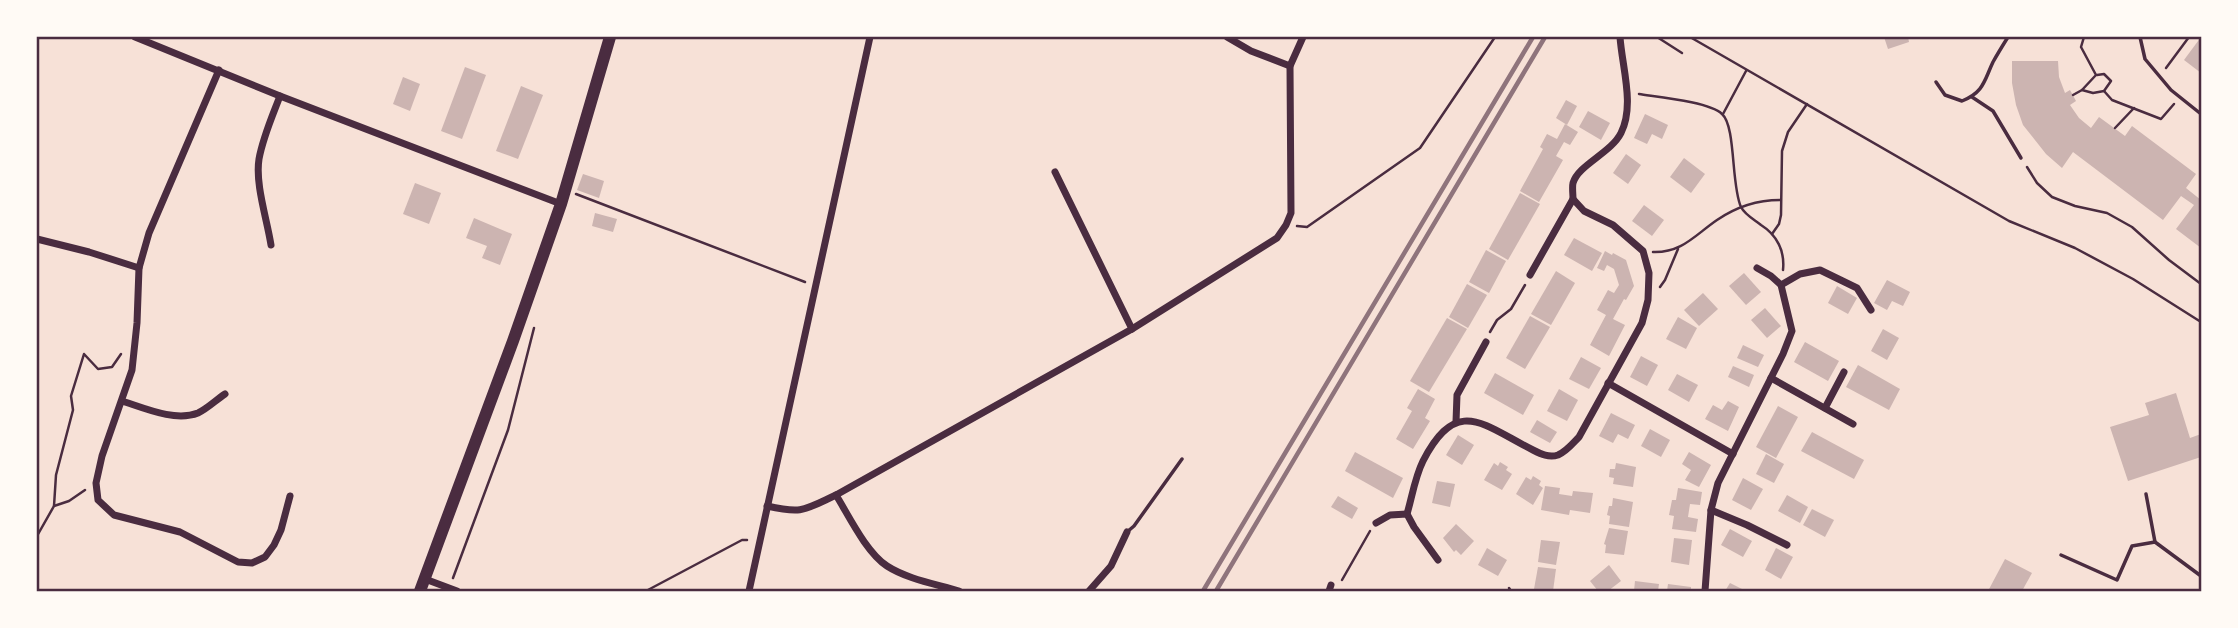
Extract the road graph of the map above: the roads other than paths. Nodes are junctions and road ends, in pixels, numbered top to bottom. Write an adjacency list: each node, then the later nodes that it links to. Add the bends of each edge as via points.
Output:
1 (135, 37): 10 (street)
2 (610, 37): 17 (main road)
3 (870, 37): 41 (street)
4 (1227, 37): 9 (street)
5 (1303, 37): 9 (street)
6 (1620, 37): 18 (street, via 1628,110 1621,132 1573,182)
7 (2008, 37): 13 (lane, via 1985,84)
8 (2140, 37): 14 (lane, via 2145,59)
9 (1290, 65): 26 (street, via 1291,213 1286,225 1277,238)
10 (219, 70): 12 (street); 21 (street, via 149,233)
11 (1936, 82): 13 (lane, via 1945,95 1962,101)
12 (280, 96): 17 (street); 20 (street, via 264,138 258,176)
13 (1972, 97): 15 (lane, via 1993,111)
14 (2201, 114)
15 (2021, 158)
16 (1055, 172): 26 (street)
17 (563, 198): 51 (main road)
18 (1573, 199): 23 (street); 30 (street, via 1643,251 1649,273 1642,323)
19 (37, 239): 21 (street)
20 (271, 245)
21 (139, 268): 32 (street, via 132,370)
22 (1756, 268): 24 (street)
23 (1530, 275)
24 (1781, 285): 25 (street, via 1820,270 1857,288); 29 (street, via 1793,331)
25 (1871, 310)
26 (1132, 329): 39 (street)
27 (1486, 342): 34 (street, via 1457,395)
28 (1844, 372): 33 (street)
29 (1771, 378): 33 (street); 36 (street)
30 (1608, 383): 34 (street, via 1579,437 1557,455 1544,456 1490,426); 36 (street)
31 (225, 394): 32 (street, via 198,413 181,416)
32 (122, 401): 40 (street, via 96,483 98,500 114,515 180,532 238,562 251,563 265,557 281,530)
33 (1825, 408): 35 (street)
34 (1457, 422): 43 (street, via 1438,435 1421,464)
35 (1853, 424)
36 (1733, 454): 42 (street)
37 (1182, 459): 45 (lane)
38 (2146, 494): 46 (lane)
39 (836, 495): 41 (street, via 795,512); 54 (street, via 873,554 886,565)
40 (290, 496)
41 (767, 506): 53 (street)
42 (1711, 510): 47 (street); 56 (street)
43 (1407, 514): 44 (street, via 1390,515); 49 (street)
44 (1376, 523)
45 (1127, 532): 55 (street, via 1111,566)
46 (2155, 542): 48 (lane, via 2132,547 2117,580); 50 (lane)
47 (1787, 545)
48 (2060, 555)
49 (1438, 560)
50 (2201, 576)
51 (422, 585): 52 (street)
52 (453, 590)
53 (749, 591)
54 (959, 591)
55 (1089, 591)
56 (1705, 591)

